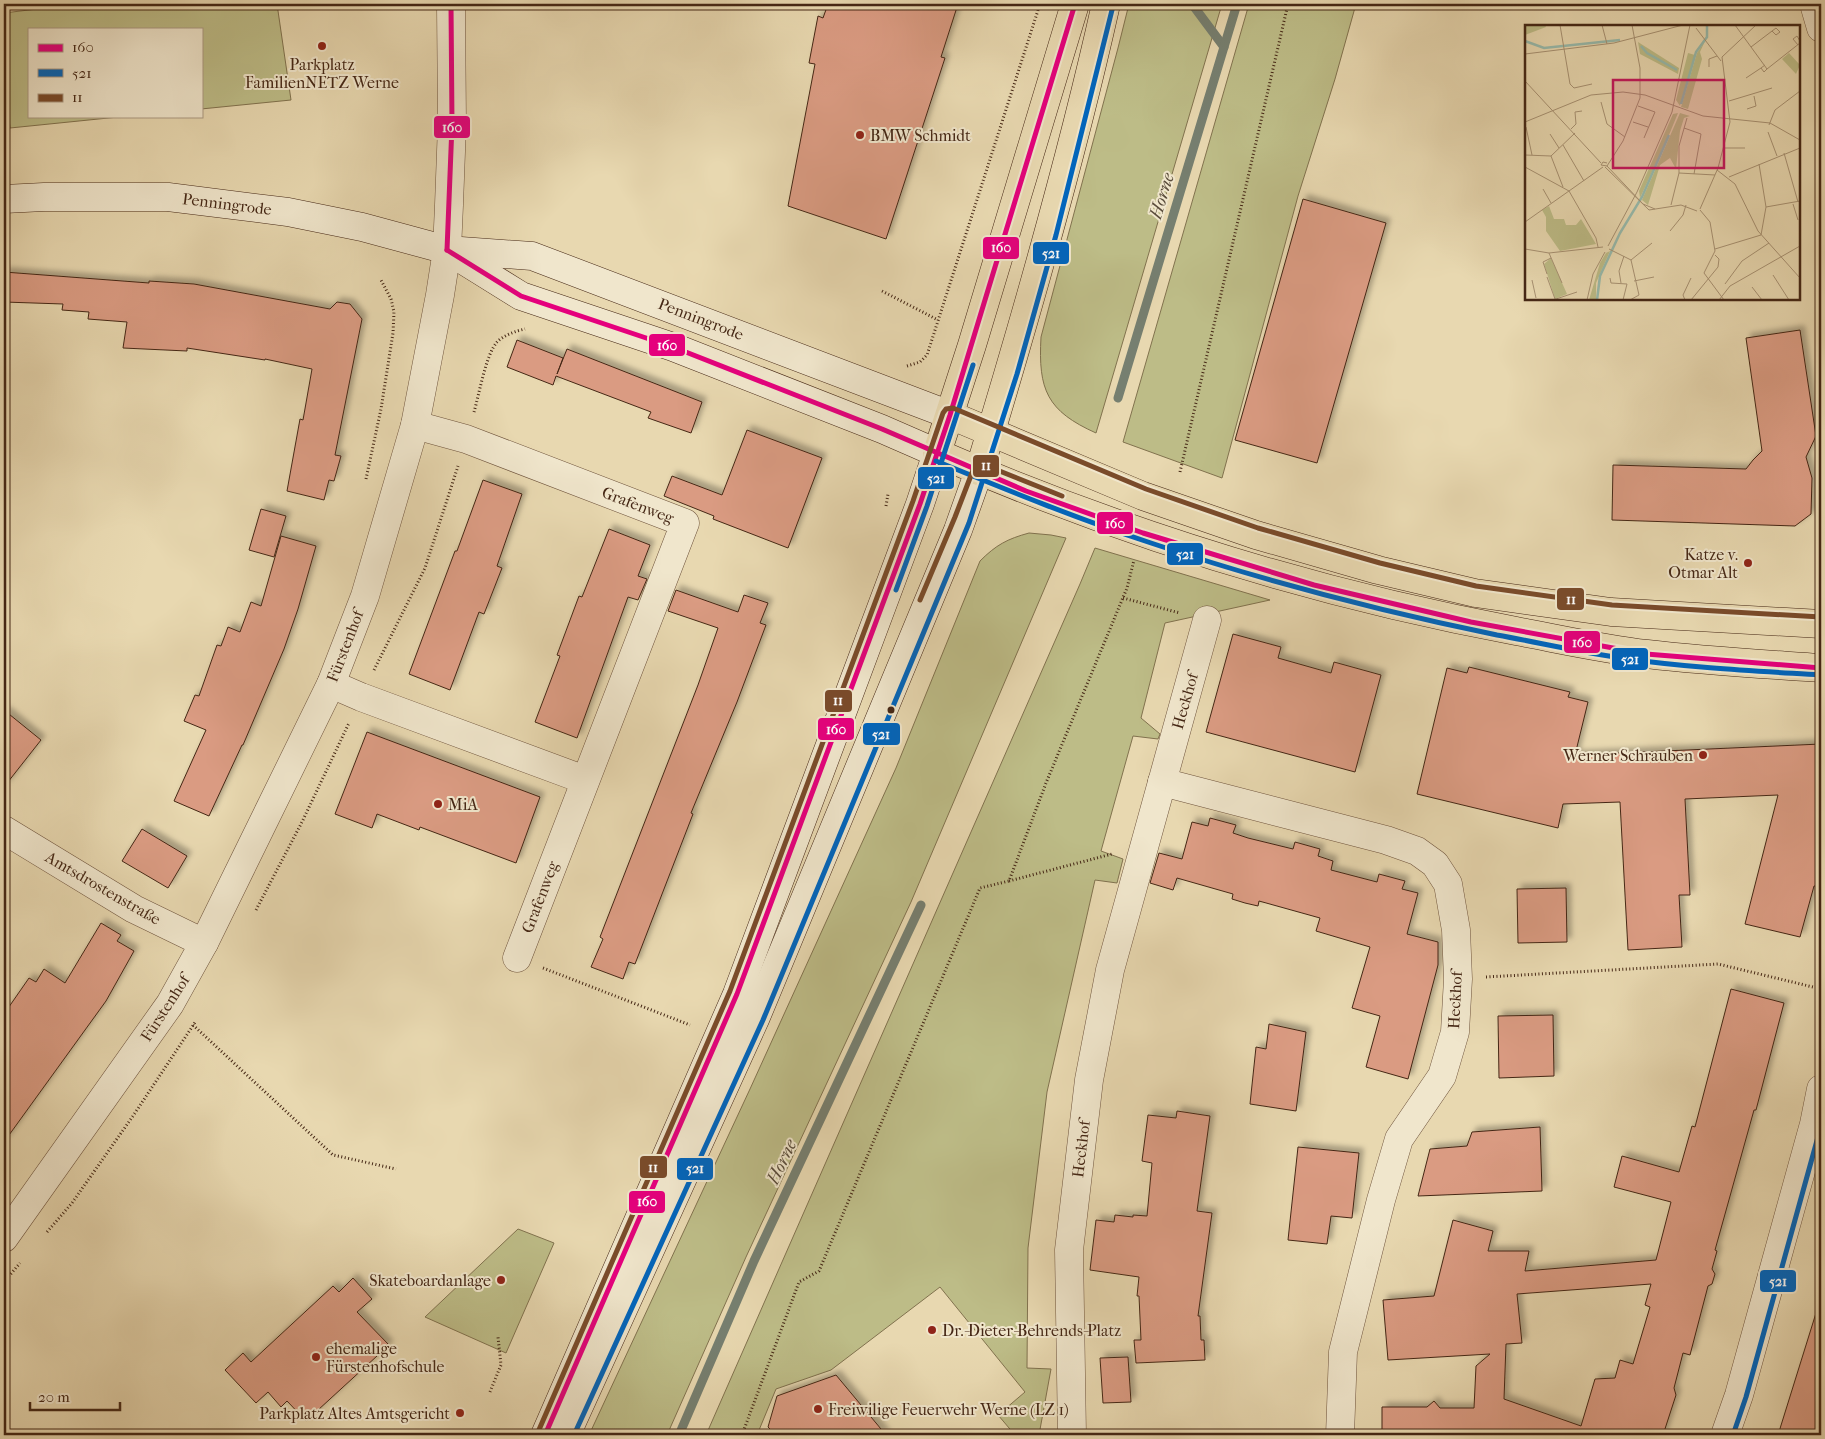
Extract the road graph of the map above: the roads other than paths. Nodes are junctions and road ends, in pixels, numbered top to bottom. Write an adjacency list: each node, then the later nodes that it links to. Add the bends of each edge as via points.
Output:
1 (451, 4): 7 (street, Fürstenhof, via 452,125)
2 (1075, 4): 8 (main road)
3 (1106, 4): 10 (main road, via 1049,233)
4 (1814, 4): 5 (street)
5 (1821, 28)
6 (4, 199): 7 (street, Penningrode, via 177,198 288,212 362,227)
7 (447, 250): 8 (street, Penningrode, via 532,256); 9 (street, Fürstenhof); 11 (street, Penningrode, via 521,296 673,348)
8 (950, 415): 10 (main road); 11 (main road)
9 (416, 425): 16 (street, Fürstenhof, via 365,596); 17 (street, Grafenweg, via 466,439 685,522)
10 (991, 432): 12 (main road); 14 (main road, via 1143,496 1256,535 1378,570 1475,593 1611,612)
11 (937, 453): 12 (main road); 26 (street, via 737,994)
12 (979, 471): 15 (main road, via 1143,532 1369,599 1471,622 1646,654); 27 (street, via 953,542 756,1017)
13 (1207, 620): 18 (street, Heckhof)
14 (1821, 624)
15 (1821, 668)
16 (331, 684): 17 (street); 20 (street, Fürstenhof)
17 (585, 780): 21 (street, Grafenweg)
18 (1162, 782): 28 (street, Heckhof, via 1110,970 1089,1080 1069,1250); 29 (street, Heckhof, via 1386,840 1417,851 1435,864 1448,884 1456,930 1455,1032 1442,1076 1399,1138 1381,1200 1343,1352)
19 (4, 830): 20 (street, Amtsdrostenstraße, via 134,909)
20 (204, 943): 24 (street, Fürstenhof, via 170,1004)
21 (517, 958)
22 (1821, 1089): 23 (street)
23 (1817, 1125): 30 (street)
24 (12, 1221): 25 (street, Fürstenhof)
25 (4, 1238)
26 (545, 1435)
27 (566, 1435)
28 (1072, 1435)
29 (1340, 1435)
30 (1725, 1435)

